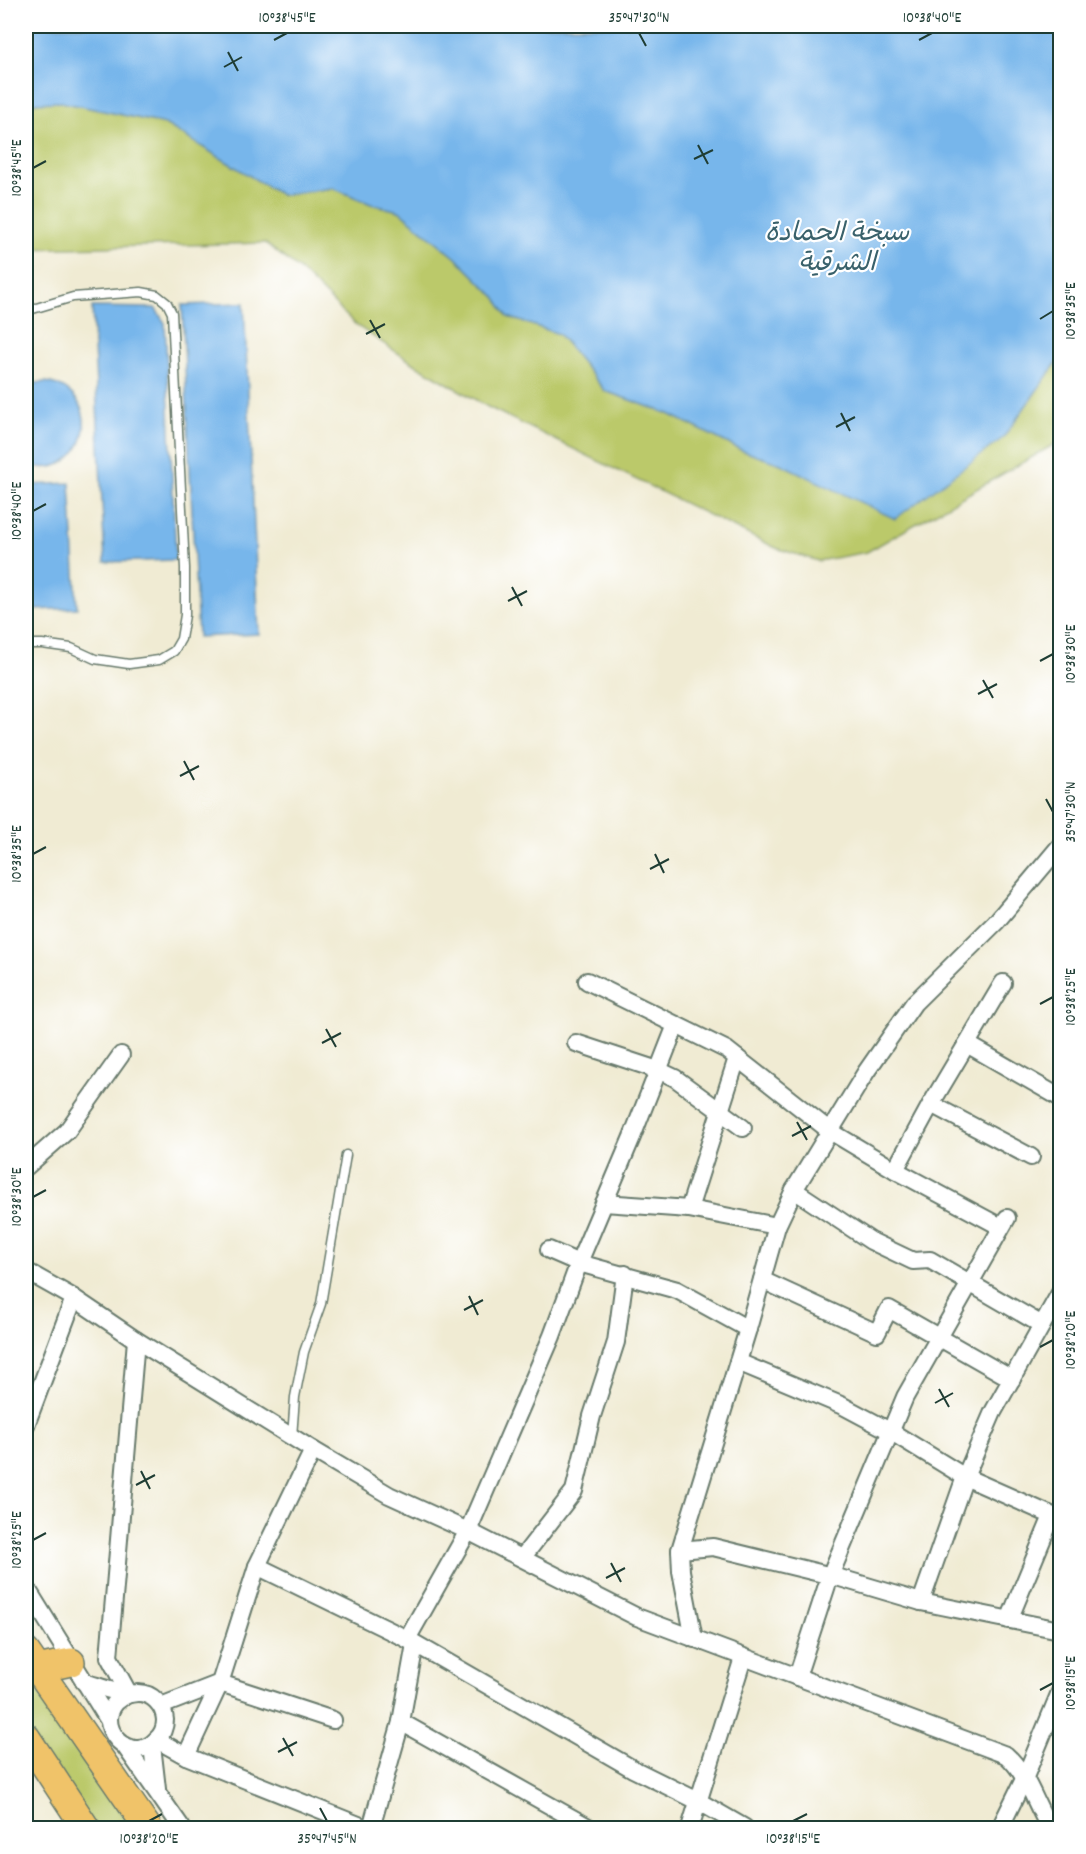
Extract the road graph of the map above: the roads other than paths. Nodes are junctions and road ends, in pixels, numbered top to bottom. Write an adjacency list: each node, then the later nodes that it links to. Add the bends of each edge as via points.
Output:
1 (26, 311): 2 (lane, via 73,297 141,291 157,295 167,303 172,313 185,615 181,639 174,651 159,660 129,664 94,659 71,648)
2 (26, 644)
3 (1060, 846): 16 (street, via 996,922 914,1003)
4 (587, 981): 6 (street)
5 (1003, 983): 8 (street)
6 (676, 1025): 10 (street); 11 (street)
7 (576, 1043): 11 (street)
8 (967, 1044): 12 (street); 13 (street)
9 (121, 1055): 19 (street, via 67,1131)
10 (737, 1058): 14 (street); 16 (street)
11 (658, 1070): 14 (street); 22 (street)
12 (1059, 1097)
13 (931, 1104): 18 (street); 20 (street)
14 (720, 1111): 15 (street); 23 (street)
15 (743, 1128)
16 (830, 1131): 20 (street); 21 (street)
17 (346, 1155): 41 (lane, via 321,1304 304,1352 295,1397)
18 (1031, 1157)
19 (26, 1167)
20 (895, 1170): 30 (street, via 1004,1222)
21 (794, 1190): 24 (street); 30 (street, via 871,1241 913,1261 930,1260)
22 (604, 1203): 23 (street); 26 (street)
23 (689, 1209): 24 (street)
24 (777, 1226): 29 (street)
25 (549, 1250): 26 (street)
26 (579, 1263): 28 (street); 45 (street)
27 (26, 1271): 32 (street)
28 (625, 1274): 34 (street, via 677,1290); 47 (street, via 616,1342 592,1416 574,1491)
29 (762, 1280): 34 (street); 35 (street, via 877,1333 889,1309)
30 (969, 1283): 33 (street); 35 (street)
31 (1060, 1293): 33 (street)
32 (74, 1298): 36 (street); 39 (street)
33 (1042, 1325): 38 (street)
34 (748, 1329): 37 (street)
35 (938, 1338): 38 (street); 40 (street, via 904,1397)
36 (136, 1340): 41 (street); 62 (street, via 109,1657)
37 (738, 1362): 40 (street, via 843,1406); 46 (street)
38 (1012, 1380): 43 (street, via 993,1412)
39 (26, 1425)
40 (890, 1431): 43 (street); 49 (street)
41 (292, 1437): 42 (street)
42 (313, 1450): 45 (street, via 389,1495); 48 (street)
43 (965, 1477): 44 (street); 51 (street)
44 (1056, 1518): 52 (street)
45 (468, 1531): 47 (street); 55 (street)
46 (680, 1550): 49 (street, via 713,1547); 54 (street)
47 (522, 1558): 54 (street, via 638,1617)
48 (257, 1566): 55 (street); 60 (street)
49 (830, 1576): 51 (street); 59 (street)
50 (26, 1587): 58 (street)
51 (921, 1602): 52 (street)
52 (1009, 1620): 53 (street)
53 (1060, 1630)
54 (694, 1639): 56 (street)
55 (411, 1641): 66 (street); 73 (street)
56 (743, 1658): 59 (street); 73 (street)
57 (31, 1660): 58 (highway); 76 (highway)
58 (78, 1672): 62 (street); 65 (street)
59 (797, 1677): 71 (street, via 1006,1755)
60 (220, 1683): 63 (street); 64 (street); 70 (street)
61 (1060, 1692): 71 (street)
62 (129, 1694): 63 (street, via 150,1696); 65 (street, via 112,1707)
63 (161, 1706): 68 (street, via 165,1720)
64 (333, 1720)
65 (109, 1721): 69 (street, via 113,1735)
66 (401, 1722): 79 (street); 80 (street)
67 (26, 1737): 75 (highway)
68 (154, 1742): 69 (street, via 138,1749); 70 (street); 72 (street)
69 (124, 1745): 72 (street)
70 (186, 1756): 74 (street)
71 (1025, 1777): 83 (street); 84 (street)
72 (158, 1793): 77 (street)
73 (698, 1801): 81 (street); 82 (street)
74 (338, 1823): 78 (street)
75 (86, 1828)
76 (148, 1828)
77 (182, 1828)
78 (366, 1828)
79 (371, 1828)
80 (590, 1828)
81 (690, 1828)
82 (745, 1828)
83 (1000, 1828)
84 (1050, 1828)

